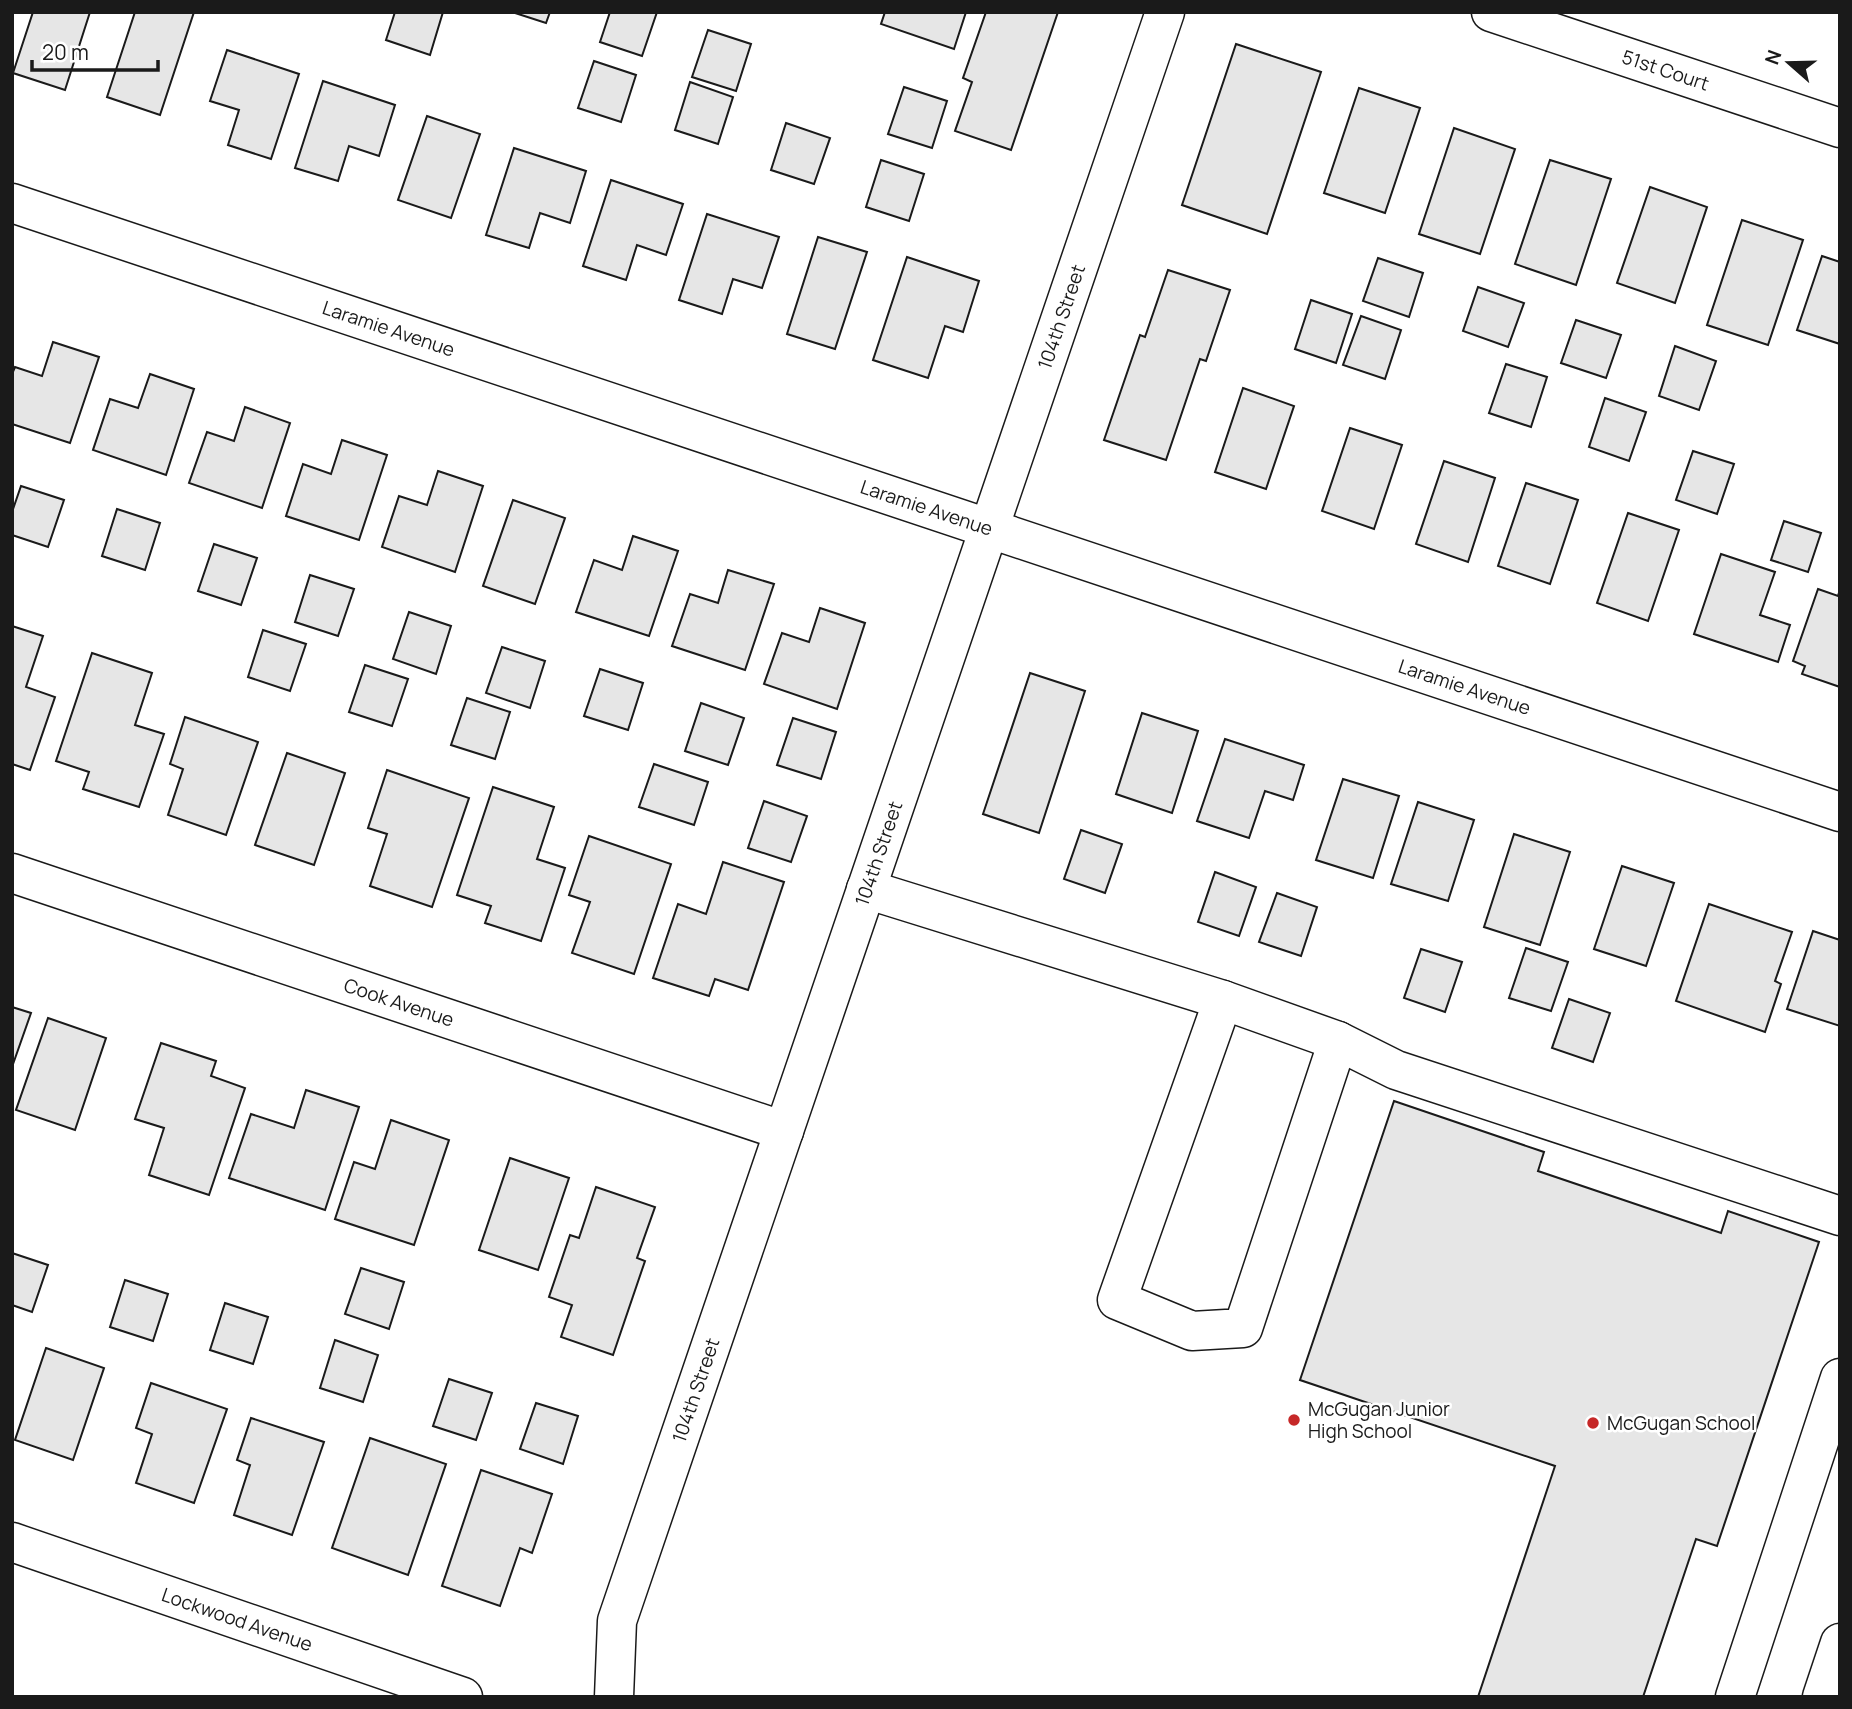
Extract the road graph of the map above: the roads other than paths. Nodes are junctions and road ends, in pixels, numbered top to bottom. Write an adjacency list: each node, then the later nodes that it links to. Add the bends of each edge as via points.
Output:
1 (1166, 12): 5 (street, 104th Street)
2 (1491, 12): 3 (street, 51st Court)
3 (1840, 128)
4 (12, 203): 5 (street, Laramie Avenue)
5 (990, 528): 6 (street, Laramie Avenue); 8 (street, 104th Street)
6 (1840, 812)
7 (12, 873): 11 (street, Cook Avenue)
8 (866, 889): 9 (street); 11 (street, 104th Street)
9 (1223, 1000): 10 (street); 10 (street, via 1117,1300 1192,1332 1243,1328)
10 (1338, 1041): 12 (street, via 1396,1070)
11 (784, 1132): 17 (street, 104th Street, via 617,1621)
12 (1840, 1216)
13 (1840, 1378): 18 (street)
14 (12, 1542): 16 (street, Lockwood Avenue)
15 (1840, 1643): 19 (street)
16 (463, 1697)
17 (614, 1697)
18 (1735, 1697)
19 (1822, 1697)

